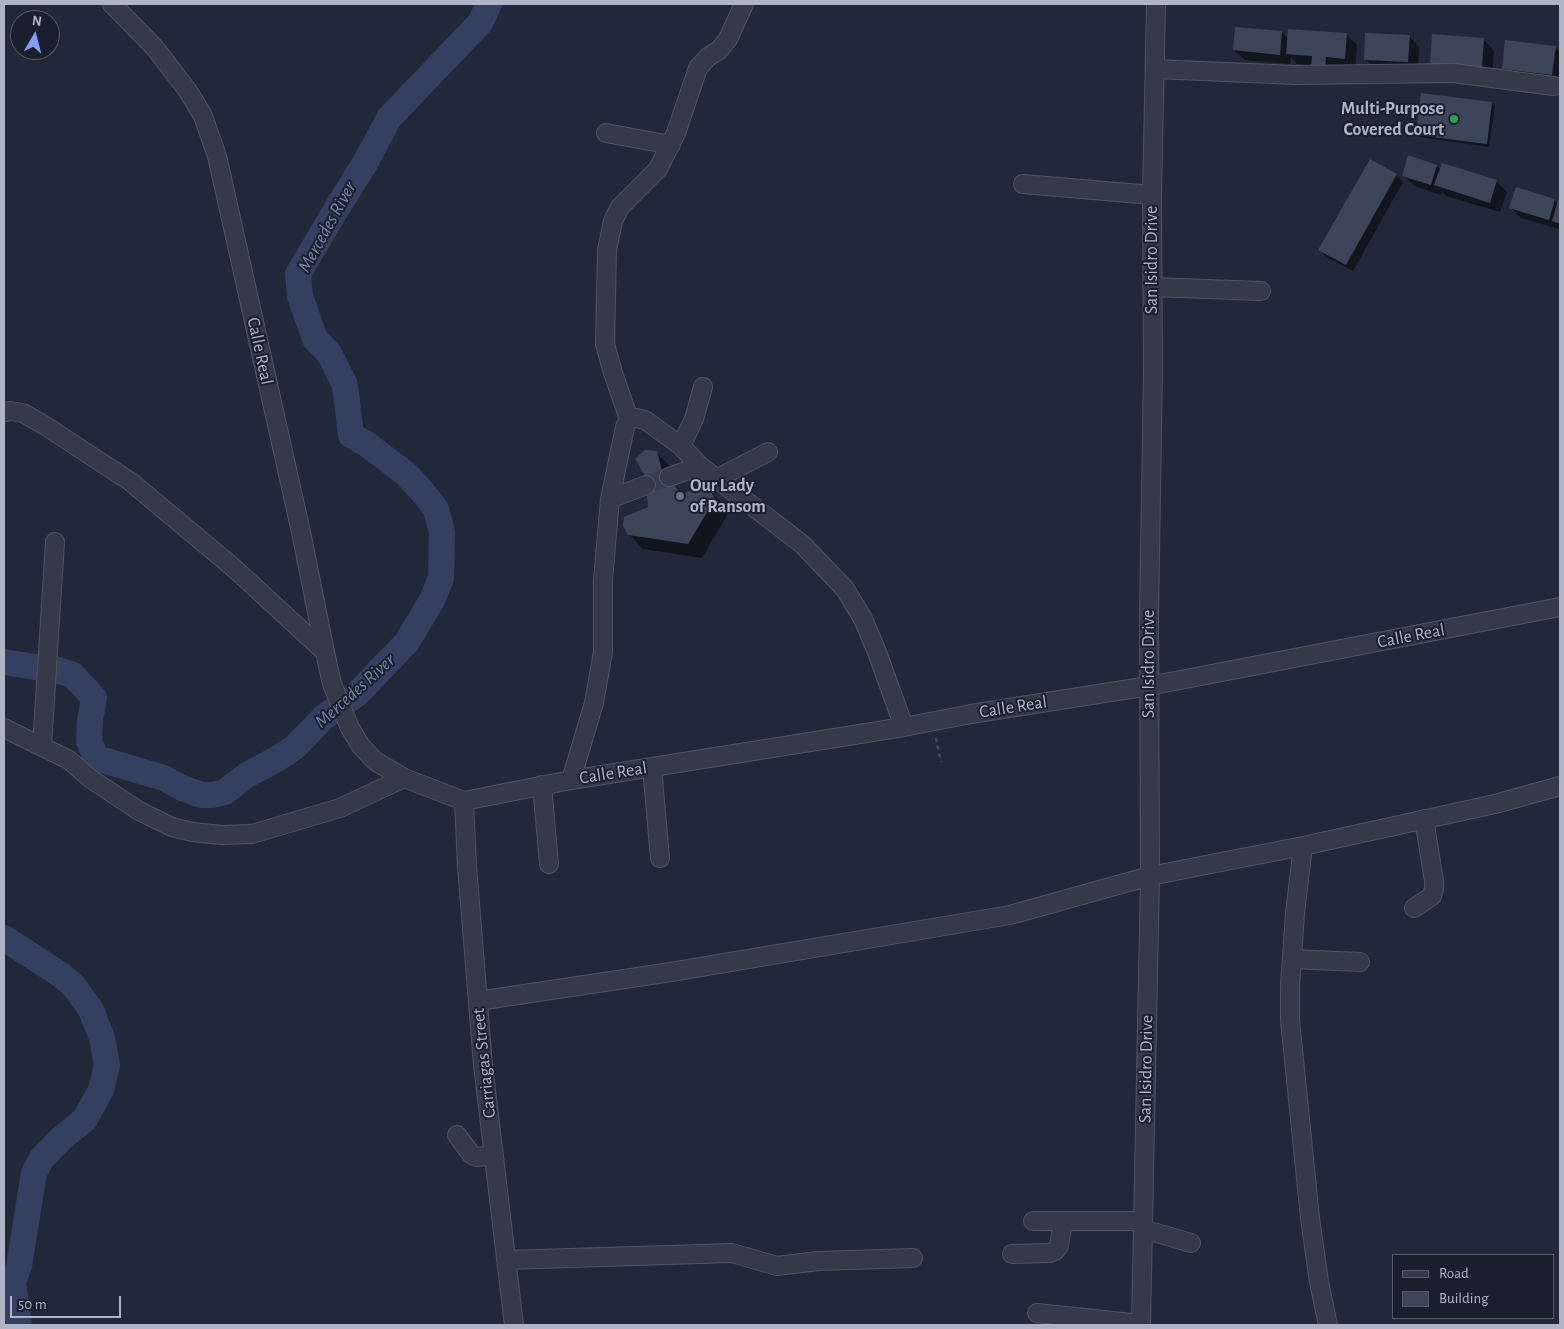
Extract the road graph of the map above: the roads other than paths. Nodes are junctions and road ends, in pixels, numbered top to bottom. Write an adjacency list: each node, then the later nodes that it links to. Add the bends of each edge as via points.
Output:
1 (112, 4): 24 (street, Calle Real, via 155,48 188,91 202,116 217,156)
2 (744, 4): 7 (street, via 728,39 698,68)
3 (1156, 4): 4 (street, San Isidro Drive)
4 (1155, 69): 5 (street, via 1296,75 1453,73); 9 (street, San Isidro Drive)
5 (1554, 86)
6 (606, 133): 7 (street)
7 (671, 145): 14 (street, via 658,169 620,207 612,221 607,250 605,344)
8 (1022, 184): 9 (street)
9 (1152, 195): 10 (street, San Isidro Drive)
10 (1152, 287): 11 (street); 25 (street, San Isidro Drive)
11 (1261, 291)
12 (703, 387): 15 (street, via 694,419)
13 (4, 412): 24 (street, via 23,413 131,482 235,569)
14 (629, 419): 15 (street, via 645,420); 21 (street)
15 (680, 446): 17 (street)
16 (768, 452): 19 (street)
17 (700, 466): 18 (street); 19 (street)
18 (669, 477)
19 (716, 478): 26 (street, via 802,544 845,589 873,644)
20 (646, 486): 21 (street)
21 (610, 498): 31 (street, via 602,580 603,652 594,703)
22 (55, 542): 28 (street)
23 (1560, 607): 25 (street, Calle Real)
24 (325, 652): 30 (street, Calle Real, via 332,684 361,746 375,760)
25 (1149, 686): 26 (street, Calle Real); 39 (street, San Isidro Drive)
26 (904, 727): 29 (street, Calle Real)
27 (4, 728): 28 (street)
28 (42, 746): 30 (street, via 69,760 139,811 172,827 222,835 252,834 340,808)
29 (652, 767): 31 (street, Calle Real); 37 (street)
30 (404, 778): 34 (street, Calle Real)
31 (571, 780): 32 (street, Calle Real)
32 (542, 786): 34 (street, Calle Real); 38 (street)
33 (1560, 786): 35 (street)
34 (464, 801): 43 (street, Carriagas Street)
35 (1424, 819): 36 (street); 40 (street, via 1434,888 1432,896)
36 (1303, 846): 39 (street); 41 (street)
37 (660, 858)
38 (549, 864)
39 (1150, 876): 43 (street, via 1010,914 671,972); 48 (street, San Isidro Drive)
40 (1414, 908)
41 (1292, 959): 42 (street); 56 (street, via 1290,1020 1294,1062 1310,1218)
42 (1360, 962)
43 (478, 1001): 45 (street, Carriagas Street)
44 (457, 1135): 45 (street, via 476,1157)
45 (494, 1155): 52 (street, Carriagas Street)
46 (1032, 1221): 47 (street)
47 (1063, 1221): 48 (street); 50 (street, via 1059,1246 1055,1251)
48 (1143, 1225): 49 (street); 54 (street, San Isidro Drive)
49 (1192, 1243)
50 (1012, 1254)
51 (913, 1258): 52 (street, via 818,1260 776,1266 732,1253)
52 (506, 1260): 55 (street, Carriagas Street)
53 (1037, 1313): 54 (street)
54 (1141, 1324)
55 (514, 1325)
56 (1328, 1325)

